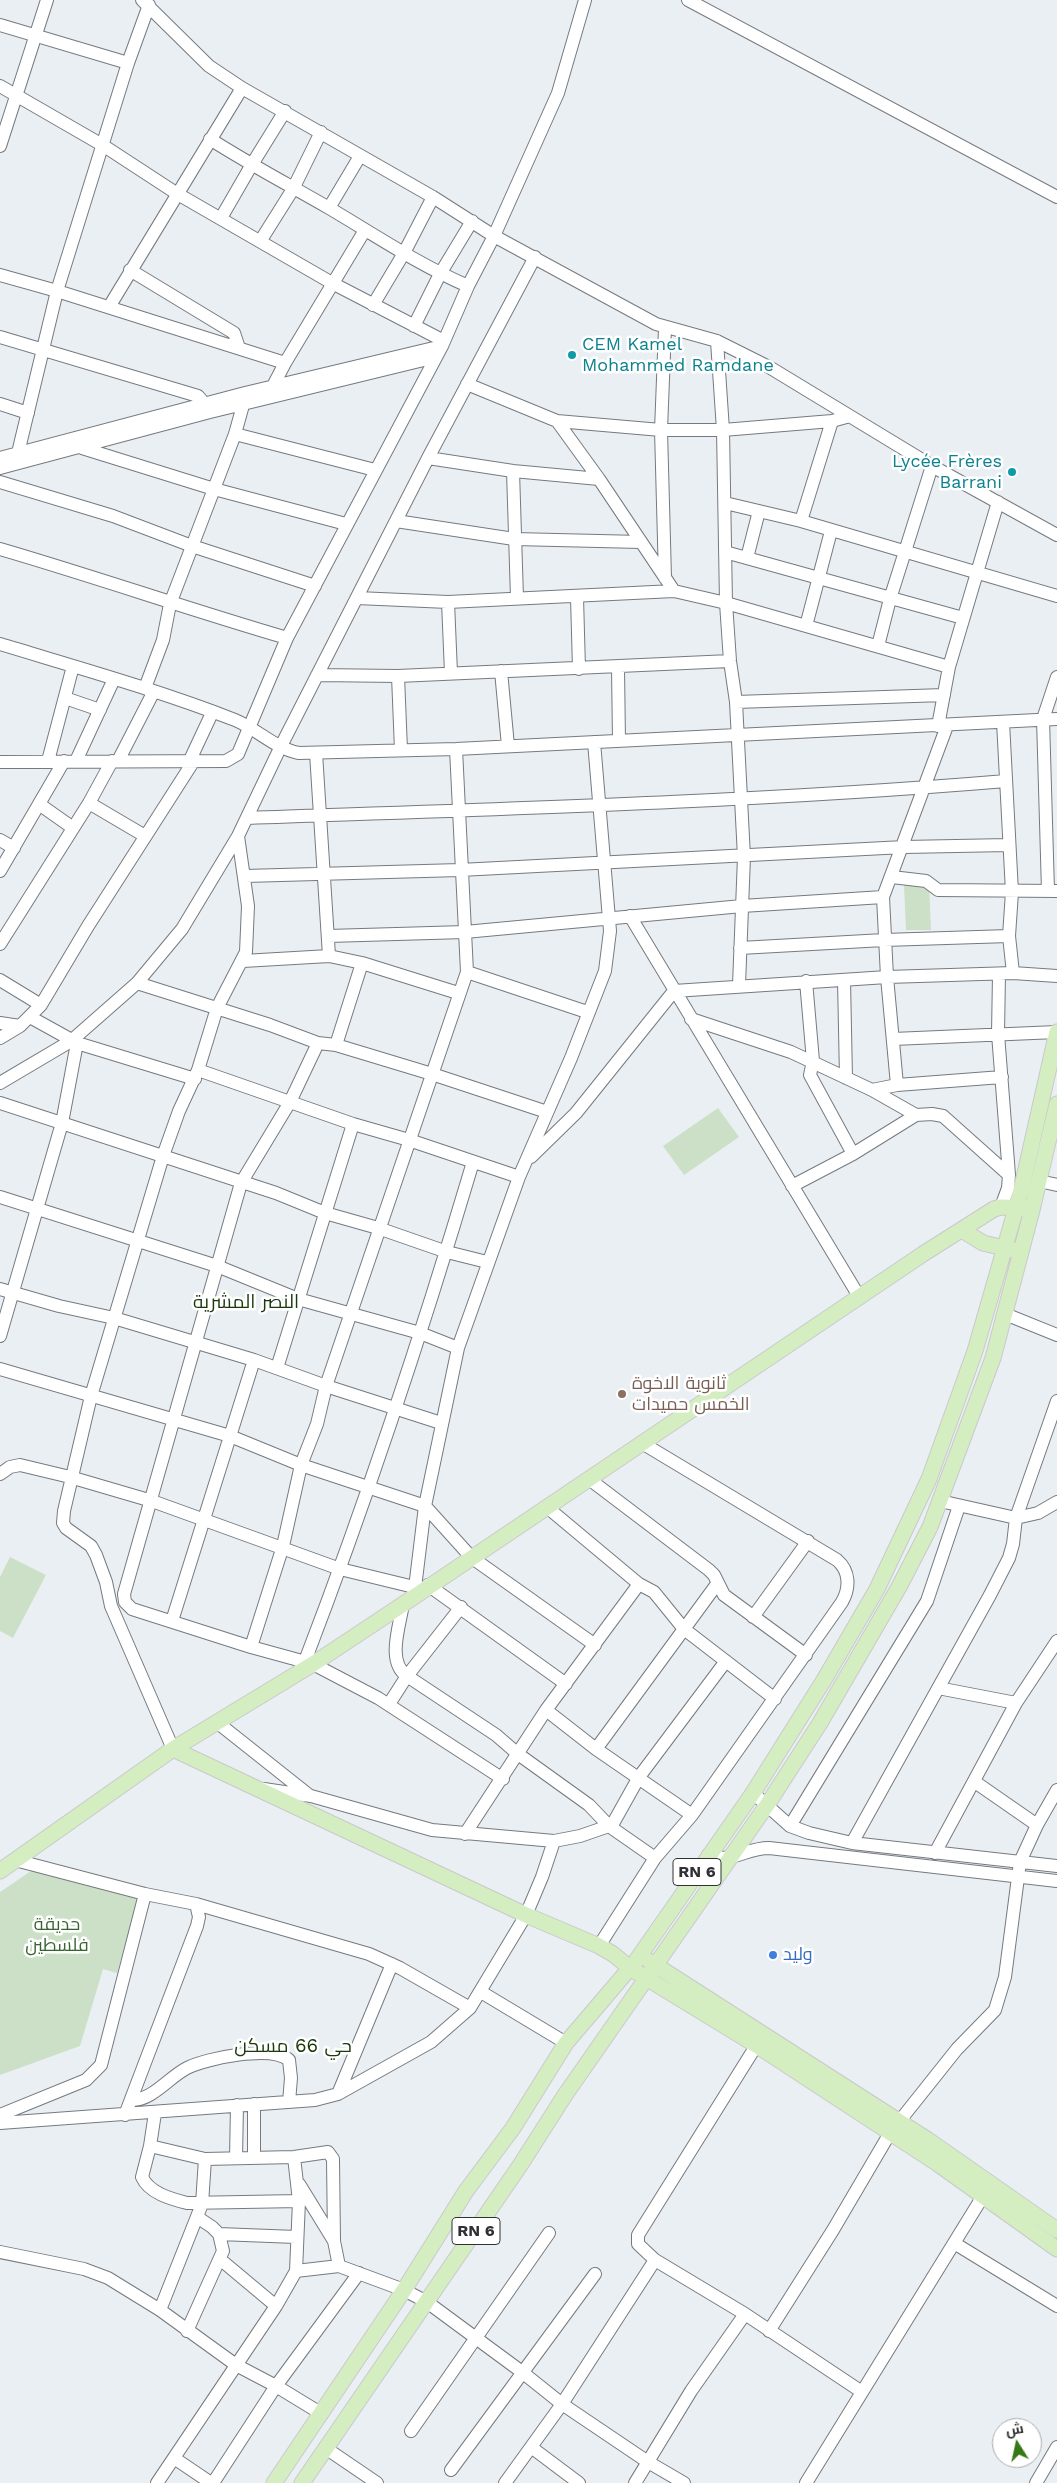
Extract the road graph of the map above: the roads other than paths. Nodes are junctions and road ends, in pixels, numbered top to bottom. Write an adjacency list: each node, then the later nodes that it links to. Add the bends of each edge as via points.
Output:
1 (47, 0): 6 (street)
2 (585, 0): 26 (street, via 558,93)
3 (688, 0): 21 (street)
4 (146, 3): 7 (street); 9 (street, via 210,66)
5 (0, 25): 6 (street)
6 (35, 35): 7 (street); 10 (street)
7 (128, 63): 15 (street)
8 (0, 86): 10 (street)
9 (242, 88): 11 (street); 13 (street)
10 (17, 93): 14 (street); 15 (street)
11 (285, 111): 12 (street); 17 (street)
12 (321, 132): 16 (street); 18 (street)
13 (210, 140): 17 (street); 19 (street)
14 (0, 146)
15 (104, 146): 19 (street); 35 (street)
16 (360, 156): 20 (street); 22 (street)
17 (250, 166): 18 (street); 23 (street)
18 (293, 188): 22 (street); 27 (street)
19 (176, 193): 23 (street); 30 (street)
20 (433, 197): 24 (street); 28 (street)
21 (1057, 197)
22 (328, 208): 25 (street)
23 (221, 218): 27 (street)
24 (472, 221): 26 (street); 31 (street)
25 (365, 230): 28 (street); 33 (street)
26 (494, 236): 29 (street); 34 (street)
27 (261, 240): 33 (street)
28 (404, 253): 31 (street); 36 (street)
29 (535, 258): 39 (street); 46 (street)
30 (130, 270): 37 (street); 42 (street, via 234,333)
31 (440, 274): 34 (street); 38 (street)
32 (0, 275): 35 (street)
33 (332, 283): 36 (street); 45 (street)
34 (468, 286): 43 (street)
35 (57, 291): 37 (street); 44 (street)
36 (373, 305): 38 (street)
37 (109, 307): 42 (street)
38 (414, 326): 43 (street)
39 (665, 328): 41 (street); 55 (street)
40 (0, 337): 44 (street)
41 (717, 341): 52 (street, via 769,367); 56 (street)
42 (239, 348): 45 (street)
43 (441, 348): 47 (street); 48 (street); 64 (street)
44 (43, 350): 50 (street, via 198,396); 51 (street)
45 (285, 363): 47 (street)
46 (467, 384): 54 (street); 61 (street)
47 (273, 386): 48 (street)
48 (245, 399): 50 (street); 57 (street); 59 (street)
49 (0, 404): 51 (street)
50 (205, 404): 58 (street)
51 (28, 412): 60 (street)
52 (850, 416): 53 (street); 63 (street)
53 (832, 421): 56 (street); 73 (street)
54 (557, 422): 55 (street); 66 (street)
55 (661, 430): 56 (street); 85 (street)
56 (723, 430): 70 (street)
57 (235, 434): 64 (street); 68 (street)
58 (62, 442): 59 (street); 60 (street)
59 (80, 447): 62 (street); 68 (street)
60 (18, 453): 62 (street)
61 (428, 458): 65 (street); 72 (street)
62 (2, 464): 67 (street)
63 (932, 466): 69 (street); 82 (street)
64 (375, 470): 74 (street)
65 (513, 471): 66 (street); 77 (street)
66 (600, 479): 78 (street)
67 (0, 482): 79 (street, via 113,516)
68 (214, 489): 74 (street); 79 (street)
69 (998, 502): 76 (street); 84 (street)
70 (725, 503): 71 (street); 81 (street)
71 (759, 511): 73 (street); 83 (street)
72 (396, 521): 77 (street); 91 (street)
73 (801, 521): 75 (street)
74 (346, 524): 87 (street)
75 (831, 531): 82 (street); 86 (street)
76 (1057, 535)
77 (514, 539): 78 (street); 92 (street)
78 (641, 542): 85 (street)
79 (192, 546): 87 (street); 96 (street)
80 (0, 549): 96 (street)
81 (725, 552): 83 (street); 95 (street)
82 (904, 552): 84 (street); 93 (street)
83 (747, 558): 86 (street)
84 (976, 573): 89 (street); 97 (street)
85 (665, 578): 88 (street)
86 (819, 579): 93 (street); 98 (street)
87 (315, 586): 99 (street)
88 (674, 591): 90 (street); 95 (street)
89 (1057, 596)
90 (577, 597): 92 (street); 106 (street)
91 (357, 598): 94 (street); 109 (street)
92 (517, 598): 94 (street)
93 (890, 599): 97 (street); 101 (street)
94 (448, 602): 108 (street)
95 (726, 603): 98 (street); 102 (street)
96 (170, 604): 99 (street); 113 (street)
97 (963, 618): 104 (street)
98 (806, 626): 101 (street)
99 (287, 638): 123 (street)
100 (1, 646): 103 (street)
101 (878, 646): 104 (street)
102 (730, 661): 105 (street); 116 (street)
103 (73, 666): 112 (street); 115 (street)
104 (950, 667): 114 (street)
105 (618, 668): 106 (street); 125 (street)
106 (579, 669): 107 (street)
107 (501, 671): 108 (street); 128 (street)
108 (450, 673): 110 (street)
109 (317, 675): 110 (street); 127 (street)
110 (398, 676): 130 (street)
111 (1057, 677): 119 (street)
112 (114, 678): 113 (street); 117 (street)
113 (150, 690): 118 (street); 135 (street)
114 (944, 694): 116 (street); 122 (street)
115 (65, 698): 117 (street); 133 (street)
116 (736, 702): 124 (street)
117 (100, 710): 134 (street)
118 (212, 713): 123 (street); 132 (street)
119 (1043, 719): 120 (street); 121 (street); 160 (street)
120 (1057, 719)
121 (1003, 722): 122 (street); 137 (street)
122 (942, 726): 124 (street); 138 (street)
123 (250, 727): 127 (street); 132 (street, via 238,754 232,759)
124 (739, 734): 125 (street); 139 (street)
125 (619, 741): 126 (street)
126 (594, 742): 128 (street); 142 (street)
127 (281, 746): 131 (street, via 292,752); 145 (street)
128 (508, 746): 129 (street)
129 (456, 749): 130 (street); 143 (street)
130 (401, 750): 131 (street)
131 (316, 753): 144 (street)
132 (192, 760): 135 (street); 147 (street)
133 (48, 761): 134 (street); 136 (street)
134 (70, 761): 135 (street); 141 (street)
135 (115, 761): 140 (street)
136 (0, 762)
137 (1006, 781): 138 (street); 150 (street)
138 (922, 788): 139 (street); 151 (street)
139 (741, 797): 142 (street); 153 (street)
140 (89, 803): 146 (street); 147 (street)
141 (39, 804): 146 (street); 152 (street)
142 (601, 804): 143 (street); 154 (street)
143 (457, 810): 144 (street); 155 (street)
144 (320, 814): 145 (street); 157 (street)
145 (248, 818): 148 (street)
146 (73, 828): 170 (street)
147 (145, 836): 187 (street)
148 (238, 836): 158 (street); 183 (street, via 182,929)
149 (0, 840): 152 (street)
150 (1008, 845): 151 (street); 161 (street)
151 (904, 847): 153 (street); 159 (street)
152 (14, 848): 156 (street)
153 (744, 857): 154 (street); 163 (street)
154 (605, 864): 155 (street); 165 (street)
155 (460, 870): 157 (street); 166 (street)
156 (0, 871)
157 (323, 873): 158 (street); 167 (street)
158 (245, 876): 173 (street, via 249,928)
159 (892, 877): 161 (street, via 926,881 938,890); 162 (street)
160 (1052, 891): 161 (street)
161 (1012, 892): 168 (street)
162 (883, 897): 163 (street); 169 (street)
163 (742, 906): 164 (street); 171 (street)
164 (630, 916): 165 (street); 185 (street)
165 (609, 919): 166 (street); 189 (street, via 605,971)
166 (465, 932): 167 (street); 175 (street)
167 (328, 936): 172 (street)
168 (1009, 936): 169 (street); 176 (street)
169 (884, 940): 171 (street); 179 (street)
170 (0, 944)
171 (740, 948): 184 (street)
172 (329, 956): 173 (street); 174 (street)
173 (243, 961): 188 (street)
174 (362, 962): 186 (street); 200 (street)
175 (466, 972): 186 (street); 189 (street)
176 (1012, 973): 177 (street); 178 (street)
177 (999, 974): 179 (street); 195 (street)
178 (1057, 976)
179 (887, 977): 181 (street); 197 (street)
180 (0, 980): 187 (street)
181 (844, 980): 182 (street); 204 (street)
182 (806, 981): 184 (street); 201 (street)
183 (137, 983): 188 (street); 198 (street)
184 (739, 985): 185 (street)
185 (674, 990): 191 (street); 219 (street, via 576,1113)
186 (458, 993): 202 (street)
187 (41, 1005): 190 (street)
188 (217, 1008): 199 (street); 203 (street)
189 (588, 1012): 212 (street)
190 (30, 1017): 193 (street); 198 (street)
191 (691, 1019): 201 (street); 226 (street)
192 (0, 1023): 193 (street)
193 (20, 1026): 196 (street)
194 (1057, 1032): 195 (street); 228 (main road, RN 6)
195 (998, 1034): 197 (street); 205 (street)
196 (0, 1038)
197 (893, 1039): 207 (street)
198 (74, 1042): 203 (street); 206 (street); 214 (street)
199 (318, 1042): 200 (street); 209 (street)
200 (336, 1045): 202 (street)
201 (813, 1062): 204 (street); 217 (street, via 810,1071 812,1081)
202 (432, 1074): 212 (street); 216 (street)
203 (196, 1075): 209 (street); 218 (street)
204 (846, 1078): 208 (street)
205 (1002, 1078): 207 (street); 221 (street)
206 (0, 1083)
207 (897, 1085): 208 (street)
208 (872, 1090): 213 (street)
209 (290, 1102): 215 (street); 224 (street)
210 (0, 1103): 214 (street)
211 (1057, 1104): 223 (main road, RN 6)
212 (547, 1112): 219 (street)
213 (916, 1115): 217 (street); 221 (street, via 943,1116)
214 (62, 1123): 218 (street); 229 (street)
215 (354, 1124): 216 (street); 231 (street)
216 (409, 1140): 220 (street); 232 (street)
217 (853, 1154): 226 (street)
218 (163, 1156): 224 (street); 234 (street)
219 (528, 1160): 222 (street)
220 (473, 1162): 222 (street); 237 (street)
221 (1009, 1175): 228 (street)
222 (519, 1177): 238 (street)
223 (1038, 1182): 225 (street); 230 (main road, RN 6)
224 (241, 1183): 231 (street); 239 (street)
225 (1057, 1185)
226 (792, 1186): 242 (street)
227 (0, 1196): 229 (street)
228 (1009, 1207): 230 (main road); 233 (main road); 235 (main road, RN 6)
229 (37, 1208): 234 (street); 240 (street)
230 (1032, 1210): 236 (main road, RN 6)
231 (325, 1213): 232 (street); 241 (street)
232 (378, 1228): 237 (street); 243 (street)
233 (962, 1230): 235 (main road, via 984,1243); 242 (main road)
234 (136, 1240): 239 (street); 245 (street)
235 (1003, 1248): 236 (main road); 308 (main road, RN 6, via 959,1400 900,1542 877,1589 824,1680)
236 (1022, 1251): 244 (main road, RN 6)
237 (447, 1252): 238 (street); 246 (street)
238 (488, 1262): 250 (street)
239 (217, 1266): 241 (street); 249 (street)
240 (6, 1291): 245 (street); 248 (street)
241 (298, 1298): 243 (street); 252 (street)
242 (860, 1298): 261 (main road)
243 (350, 1313): 246 (street); 254 (street)
244 (1005, 1314): 247 (street); 268 (main road, RN 6, via 993,1358)
245 (114, 1318): 249 (street); 255 (street)
246 (420, 1333): 250 (street); 257 (street)
247 (1057, 1335)
248 (0, 1336)
249 (197, 1344): 251 (street); 258 (street)
250 (458, 1348): 259 (street)
251 (254, 1360): 252 (street); 260 (street)
252 (277, 1368): 254 (street)
253 (0, 1369): 255 (street)
254 (326, 1386): 257 (street); 262 (street, via 317,1424)
255 (91, 1396): 258 (street); 264 (street)
256 (1057, 1401): 273 (street)
257 (397, 1408): 259 (street); 266 (street)
258 (174, 1420): 260 (street); 267 (street)
259 (441, 1423): 270 (street)
260 (230, 1436): 262 (street); 274 (street)
261 (642, 1442): 265 (main road); 275 (street)
262 (301, 1465): 266 (street); 276 (street)
263 (0, 1474): 264 (street, via 20,1465)
264 (70, 1477): 267 (street); 301 (street, via 63,1524 91,1546 96,1555 111,1606)
265 (589, 1479): 272 (main road); 280 (street, via 709,1570)
266 (368, 1488): 270 (street); 278 (street)
267 (152, 1501): 274 (street); 284 (street, via 124,1594 125,1602 132,1609)
268 (940, 1502): 271 (street); 310 (main road, RN 6, via 926,1536 871,1637)
269 (1057, 1502): 273 (street, via 1038,1513)
270 (425, 1506): 277 (street); 281 (street)
271 (960, 1506): 273 (street); 314 (street, via 926,1602)
272 (548, 1508): 277 (main road); 279 (street)
273 (1016, 1518): 294 (street, via 1009,1558)
274 (204, 1519): 276 (street); 284 (street)
275 (808, 1541): 283 (street); 289 (street, via 841,1563 848,1588)
276 (283, 1546): 278 (street); 288 (street)
277 (471, 1557): 281 (main road); 287 (street)
278 (340, 1569): 281 (street); 291 (street)
279 (639, 1584): 285 (street, via 654,1592); 287 (street)
280 (717, 1584): 283 (street, via 724,1595); 285 (street)
281 (415, 1593): 282 (street); 291 (main road); 292 (street, via 396,1656 398,1668)
282 (461, 1607): 292 (street); 293 (street)
283 (753, 1617): 289 (street)
284 (172, 1621): 288 (street)
285 (684, 1629): 290 (street); 300 (street)
286 (1057, 1641): 296 (street)
287 (594, 1645): 293 (street)
288 (251, 1647): 291 (street)
289 (806, 1655): 295 (street)
290 (726, 1661): 295 (street); 303 (street)
291 (309, 1662): 297 (street); 299 (main road)
292 (407, 1676): 297 (street); 302 (street, via 496,1735)
293 (566, 1684): 298 (street)
294 (938, 1688): 296 (street); 317 (street)
295 (775, 1699): 311 (street)
296 (1016, 1703): 305 (street)
297 (389, 1704): 304 (street)
298 (546, 1710): 300 (street); 302 (street)
299 (218, 1723): 301 (main road); 309 (street)
300 (596, 1749): 303 (street)
301 (173, 1750): 306 (main road); 322 (main road)
302 (518, 1754): 304 (street); 313 (street, via 589,1806)
303 (639, 1777): 311 (street); 313 (street)
304 (503, 1779): 315 (street)
305 (975, 1782): 312 (street); 318 (street)
306 (254, 1787): 309 (street); 330 (main road)
307 (1057, 1790): 312 (street)
308 (753, 1793): 310 (street); 319 (main road, RN 6)
309 (311, 1796): 315 (street, via 432,1830)
310 (767, 1806): 314 (street); 320 (main road, RN 6)
311 (692, 1815): 321 (street)
312 (1037, 1825): 323 (street)
313 (610, 1826): 316 (street); 321 (street)
314 (790, 1826): 317 (street)
315 (465, 1834): 316 (street)
316 (554, 1841): 330 (street)
317 (852, 1843): 318 (street)
318 (936, 1853): 323 (street)
319 (708, 1855): 320 (street, via 720,1860); 332 (main road, RN 6)
320 (732, 1857): 326 (street, via 755,1848 769,1848); 334 (main road, RN 6)
321 (655, 1858): 331 (street)
322 (15, 1860): 325 (main road); 328 (street)
323 (1020, 1862): 324 (street); 326 (street)
324 (1057, 1866)
325 (0, 1871)
326 (1017, 1877): 327 (street); 350 (street, via 1005,1978 995,2010 957,2049)
327 (1057, 1881)
328 (145, 1894): 329 (street); 348 (street, via 102,2065 86,2080)
329 (196, 1904): 333 (street, via 304,1934); 342 (street, via 197,1926)
330 (526, 1915): 331 (main road); 335 (street)
331 (599, 1946): 332 (main road)
332 (634, 1962): 334 (main road); 338 (main road, RN 6)
333 (392, 1964): 336 (street); 340 (street)
334 (652, 1971): 337 (main road); 341 (main road, RN 6)
335 (481, 1992): 336 (street); 338 (street)
336 (470, 2008): 340 (street, via 431,2042)
337 (760, 2039): 350 (main road); 370 (street, via 638,2235 638,2244)
338 (566, 2043): 339 (main road, RN 6)
339 (542, 2080): 341 (main road); 375 (main road, RN 6, via 513,2128 466,2191)
340 (338, 2094): 343 (street)
341 (565, 2095): 376 (main road, RN 6)
342 (131, 2100): 343 (street, via 144,2098 178,2073 200,2063 267,2052 288,2060 291,2078); 347 (street)
343 (289, 2102): 344 (street)
344 (254, 2104): 345 (street); 354 (street)
345 (237, 2105): 346 (street); 353 (street)
346 (155, 2113): 347 (street); 351 (street)
347 (125, 2114): 349 (street)
348 (0, 2115)
349 (0, 2123)
350 (894, 2127): 357 (main road); 381 (street)
351 (150, 2146): 355 (street); 359 (street, via 142,2176 146,2185 173,2199)
352 (294, 2157): 354 (street); 356 (street); 365 (street, via 328,2152 332,2156)
353 (236, 2158): 354 (street); 355 (street)
354 (254, 2158)
355 (205, 2159): 359 (street)
356 (298, 2182): 358 (street); 365 (street)
357 (987, 2190): 361 (main road); 366 (street); 367 (main road)
358 (299, 2201): 359 (street); 364 (street)
359 (202, 2204): 360 (street)
360 (197, 2217): 363 (street); 379 (street)
361 (1057, 2230)
362 (549, 2233): 383 (street)
363 (219, 2234): 364 (street); 369 (street, via 223,2251)
364 (296, 2237): 372 (street)
365 (334, 2241): 371 (street)
366 (954, 2243): 378 (street); 387 (street)
367 (1057, 2249)
368 (0, 2252): 379 (street, via 84,2269 108,2278)
369 (220, 2260): 377 (street); 382 (street)
370 (655, 2260): 380 (street); 388 (street)
371 (339, 2266): 372 (street); 373 (street)
372 (296, 2271): 377 (street)
373 (359, 2273): 375 (street); 386 (street)
374 (595, 2274): 385 (street)
375 (404, 2290): 376 (street); 389 (main road, RN 6)
376 (427, 2302): 383 (street); 393 (main road, RN 6)
377 (276, 2306): 384 (street)
378 (1057, 2306)
379 (160, 2310): 382 (street)
380 (745, 2314): 381 (street); 395 (street)
381 (769, 2331): 387 (street)
382 (187, 2332): 384 (street)
383 (476, 2338): 385 (street); 390 (street)
384 (236, 2365): 386 (street); 394 (street)
385 (522, 2372): 388 (street); 396 (street)
386 (276, 2386): 389 (street); 398 (street)
387 (862, 2392): 406 (street)
388 (562, 2404): 391 (street); 395 (street)
389 (322, 2414): 399 (main road, RN 6)
390 (411, 2431)
391 (531, 2447): 402 (street); 403 (street)
392 (1057, 2447): 407 (street)
393 (327, 2449): 400 (main road, RN 6); 401 (street)
394 (174, 2458): 397 (street); 398 (street)
395 (648, 2462): 404 (street); 405 (street)
396 (451, 2470)
397 (157, 2483)
398 (212, 2483)
399 (274, 2483)
400 (302, 2483)
401 (377, 2483)
402 (505, 2483)
403 (579, 2483)
404 (634, 2483)
405 (684, 2483)
406 (806, 2483)
407 (1036, 2483)

